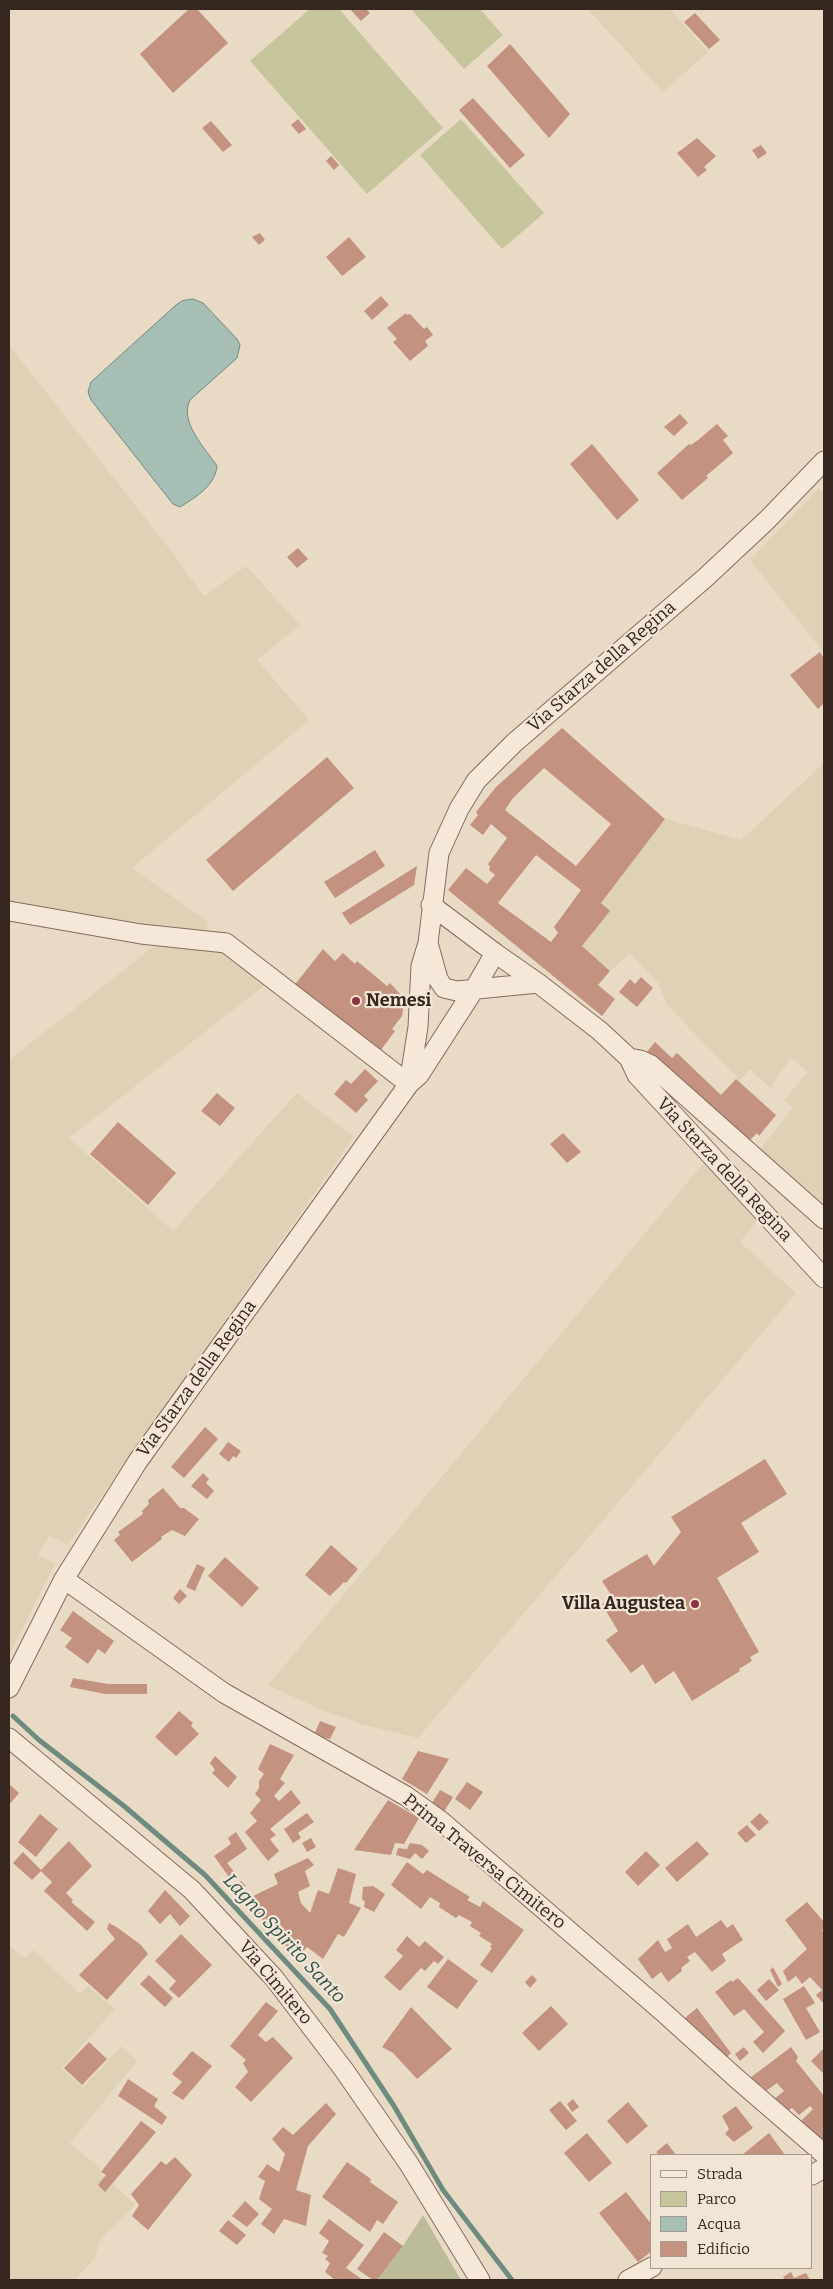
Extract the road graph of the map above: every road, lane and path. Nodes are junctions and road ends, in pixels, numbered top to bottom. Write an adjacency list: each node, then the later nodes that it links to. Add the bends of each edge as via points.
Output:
1 (824, 461): 2 (street, Via Starza della Regina, via 705,578 514,743 476,781 439,853)
2 (431, 906): 4 (street, Via Starza della Regina); 5 (street, Via Starza della Regina)
3 (9, 911): 9 (street, via 141,934 226,944)
4 (428, 943): 7 (street, Via Starza della Regina, via 438,980 444,988 457,991); 9 (street, Via Starza della Regina, via 420,966 418,1028)
5 (495, 953): 6 (street, Via Starza della Regina); 7 (street, Via Starza della Regina)
6 (538, 983): 7 (street, Via Starza della Regina); 8 (street, Via Starza della Regina)
7 (475, 988): 9 (street, Via Starza della Regina, via 419,1075)
8 (629, 1058): 10 (street, Via Starza della Regina, via 651,1065); 11 (street, Via Starza della Regina, via 637,1075)
9 (409, 1084): 12 (street, Via Starza della Regina, via 138,1461)
10 (824, 1219)
11 (824, 1278)
12 (64, 1579): 13 (street, Via Starza della Regina); 15 (street, Prima Traversa Cimitero, via 224,1693 406,1796 440,1821)
13 (9, 1688)
14 (9, 1738): 19 (street, Via Cimitero, via 192,1890 274,1978 344,2070 408,2164)
15 (824, 2154)
16 (824, 2168): 17 (street)
17 (813, 2174)
18 (650, 2267): 20 (street)
19 (480, 2280)
20 (628, 2280)

